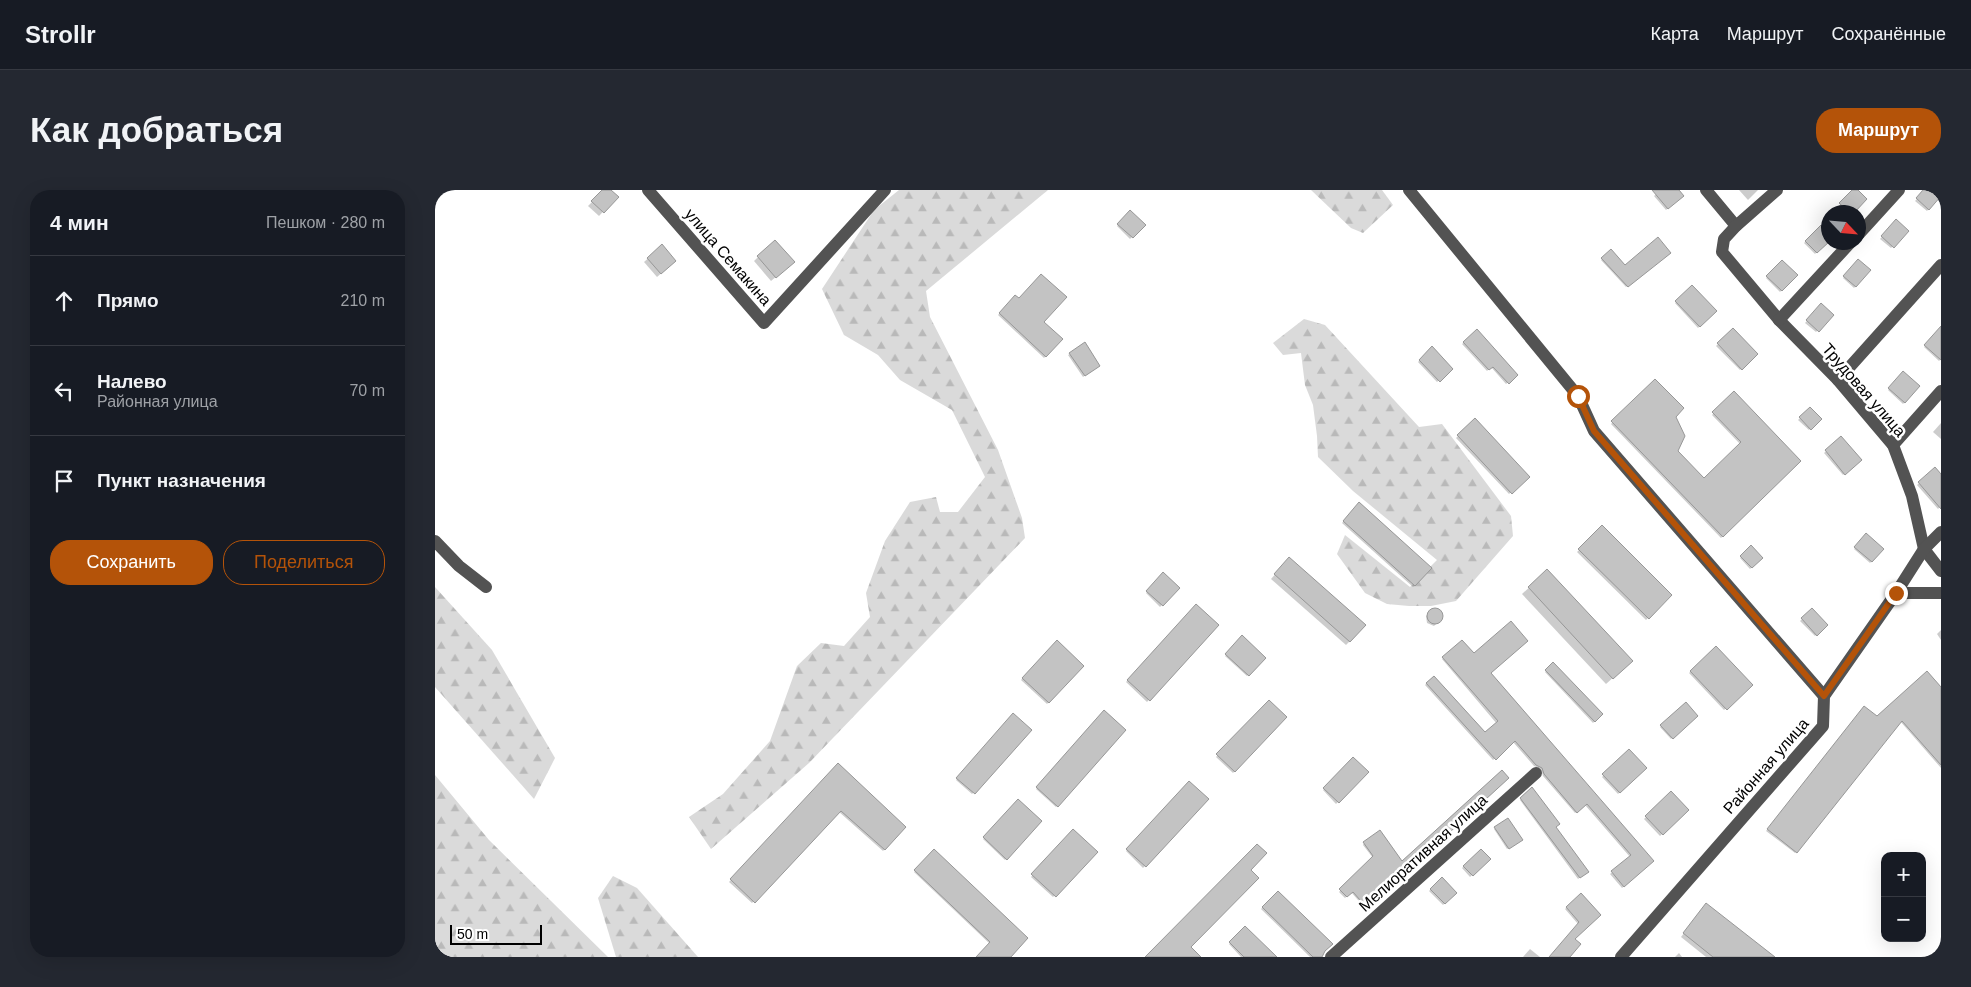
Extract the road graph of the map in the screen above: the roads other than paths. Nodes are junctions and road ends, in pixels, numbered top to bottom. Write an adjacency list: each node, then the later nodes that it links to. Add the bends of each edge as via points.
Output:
1 (648, 190): 2 (street, улица Семакина, via 764,323)
2 (885, 190)
3 (1409, 190): 22 (street, via 1578,396 1594,431)
4 (1706, 190): 7 (street)
5 (1777, 190): 7 (street)
6 (1899, 190): 8 (street)
7 (1736, 226): 11 (street, Трудовая улица, via 1724,239 1722,252)
8 (1866, 226)
9 (1844, 250): 11 (street)
10 (1941, 265): 12 (street)
11 (1779, 320): 12 (street, Трудовая улица)
12 (1837, 380): 14 (street, Трудовая улица)
13 (1941, 392): 14 (street)
14 (1893, 445): 17 (street, Трудовая улица, via 1912,496)
15 (1941, 532): 17 (street)
16 (435, 541): 19 (street)
17 (1924, 549): 18 (street, Трудовая улица); 20 (street)
18 (1941, 572)
19 (486, 587)
20 (1896, 593): 21 (street); 22 (street)
21 (1941, 593)
22 (1824, 696): 25 (street, Районная улица, via 1823,726)
23 (1536, 773): 24 (street, Мелиоративная улица)
24 (1331, 957)
25 (1621, 957)

